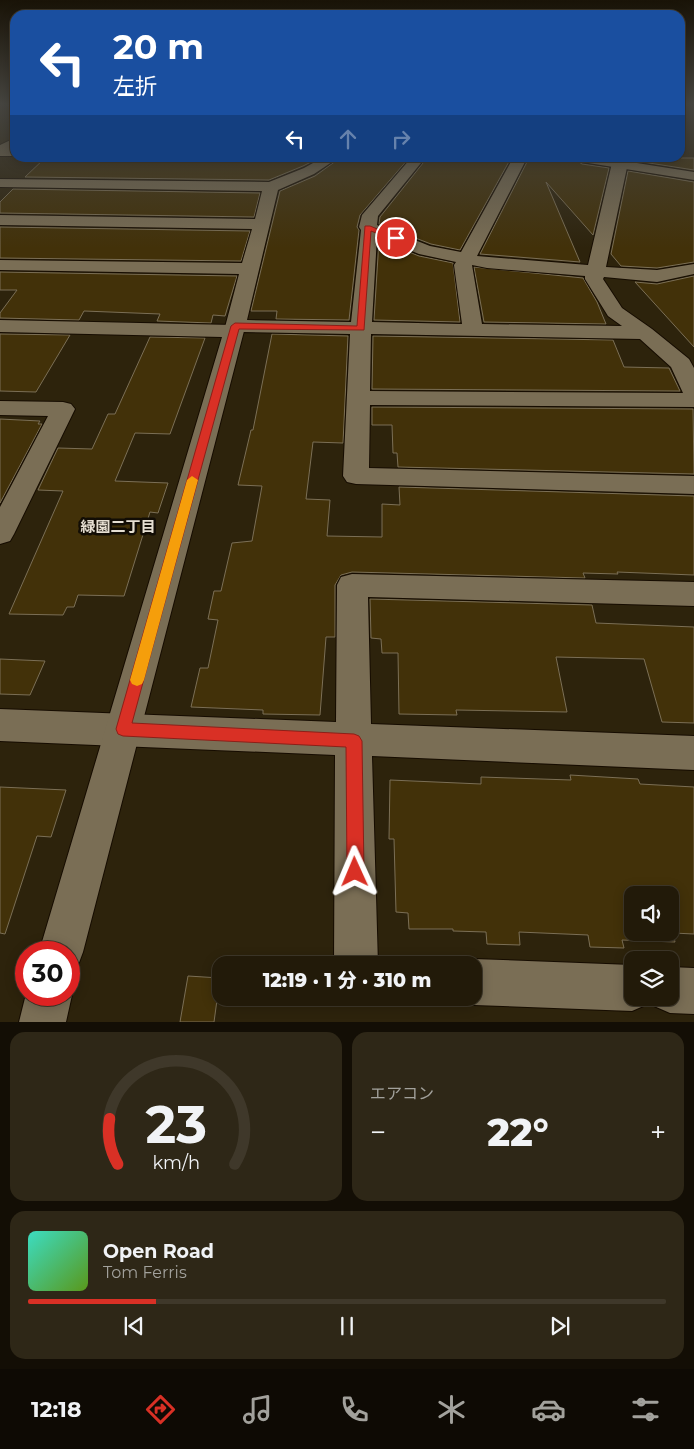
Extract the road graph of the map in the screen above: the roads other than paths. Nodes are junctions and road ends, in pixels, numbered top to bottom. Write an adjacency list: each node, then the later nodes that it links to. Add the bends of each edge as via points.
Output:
1 (324, 162): 8 (street)
2 (415, 162): 11 (street, via 370,215)
3 (518, 162): 12 (street)
4 (620, 162): 16 (street)
5 (629, 162): 6 (street)
6 (694, 176)
7 (0, 183): 8 (street)
8 (271, 187): 10 (street)
9 (0, 220): 10 (street)
10 (262, 224): 14 (street)
11 (367, 227): 12 (street, via 425,250); 19 (street)
12 (465, 259): 16 (street); 20 (street, via 463,265)
13 (0, 265): 14 (street)
14 (250, 269): 18 (street)
15 (694, 269): 16 (street, via 657,276)
16 (595, 271): 21 (street, via 594,279 615,312)
17 (0, 326): 18 (street)
18 (234, 328): 19 (street); 31 (street)
19 (361, 328): 20 (street); 23 (street)
20 (473, 330): 21 (street)
21 (645, 333): 22 (street, via 681,364)
22 (694, 393)
23 (358, 398): 24 (street); 26 (street, via 356,476)
24 (694, 400)
25 (0, 408): 27 (street, via 63,409)
26 (694, 485)
27 (7, 508): 28 (street)
28 (0, 534)
29 (694, 594): 32 (street, via 352,585)
30 (0, 725): 31 (street)
31 (123, 729): 32 (street); 34 (street)
32 (354, 741): 33 (street); 35 (street)
33 (694, 753)
34 (64, 941)
35 (356, 956)
36 (482, 982): 37 (street)
37 (624, 988)
38 (679, 990): 39 (street)
39 (694, 991)
40 (46, 1006): 41 (street)
41 (42, 1022)

